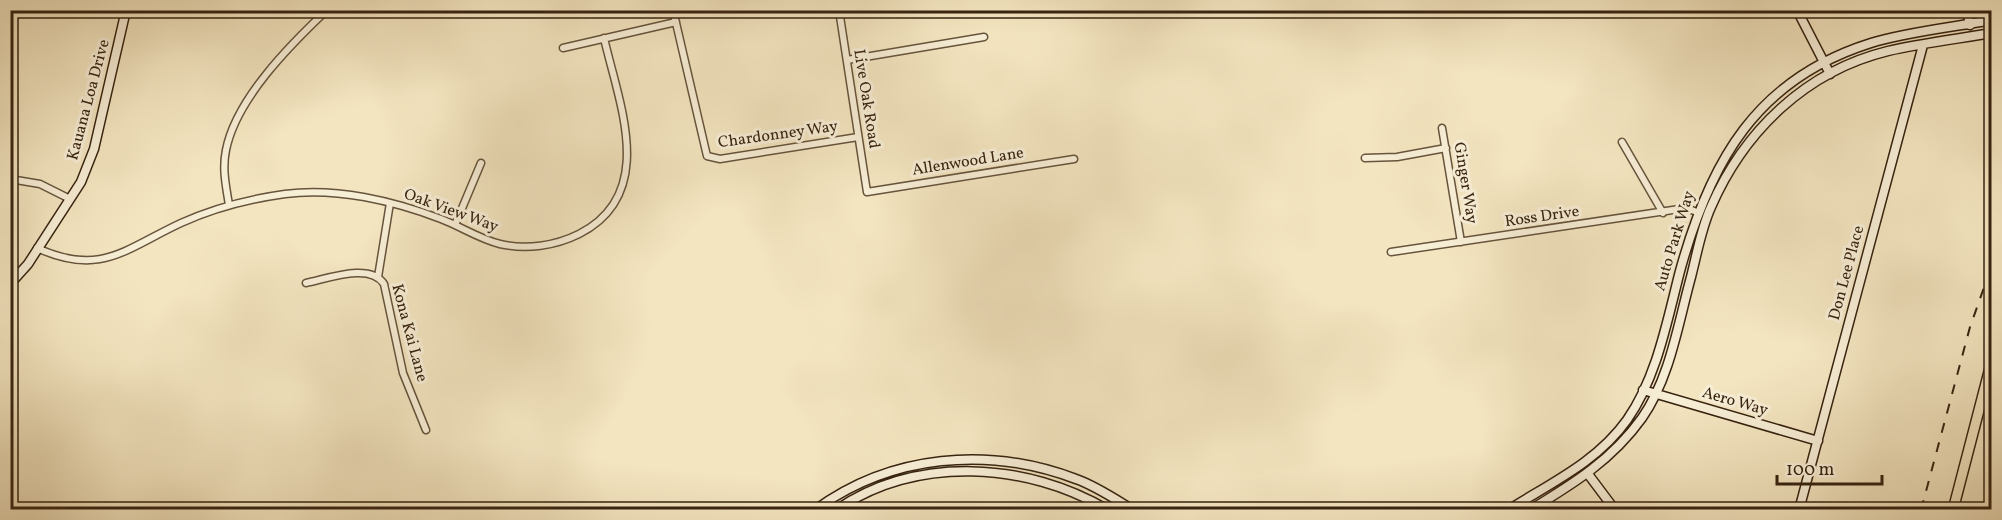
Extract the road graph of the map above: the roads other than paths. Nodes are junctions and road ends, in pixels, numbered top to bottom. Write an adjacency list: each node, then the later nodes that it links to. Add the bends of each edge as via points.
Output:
1 (126, 10): 27 (main road, Kauana Loa Drive, via 94,149)
2 (327, 10): 29 (street, via 271,70 231,130 224,171)
3 (673, 10): 8 (street, Chardonney Way)
4 (838, 10): 15 (street, Live Oak Road)
5 (1797, 10): 16 (main road)
6 (1967, 10): 9 (main road)
7 (1992, 20): 9 (main road, Auto Park Way)
8 (676, 22): 12 (street); 19 (street, Chardonney Way, via 707,156 720,159)
9 (1970, 25): 16 (main road, Auto Park Way, via 1872,42)
10 (1992, 33): 13 (main road, Auto Park Way)
11 (984, 37): 15 (street)
12 (604, 38): 14 (street); 32 (street, Oak View Way, via 628,140 620,194 608,212 581,232 539,246 496,243)
13 (1923, 45): 17 (main road, Auto Park Way, via 1873,55); 43 (main road, Don Lee Place)
14 (562, 48)
15 (847, 60): 19 (street, Live Oak Road)
16 (1824, 63): 17 (main road); 30 (main road, Auto Park Way, via 1786,87 1752,119 1724,157)
17 (1830, 74): 41 (main road, Auto Park Way, via 1802,90 1769,118 1730,170 1710,209 1671,353)
18 (1442, 128): 21 (street, Ginger Way)
19 (858, 138): 26 (street, Live Oak Road)
20 (1622, 142): 31 (street)
21 (1446, 148): 22 (street); 33 (street, Ginger Way)
22 (1365, 158)
23 (1074, 159): 26 (street, Allenwood Lane)
24 (482, 163): 32 (street)
25 (10, 179): 27 (street, via 40,184)
26 (867, 192)
27 (70, 200): 34 (main road, Kauana Loa Drive)
28 (390, 203): 29 (street, Oak View Way, via 333,194 288,194); 32 (street, Oak View Way); 36 (street, Kona Kai Lane)
29 (230, 205): 34 (street, Oak View Way, via 182,223 116,256 88,262 59,258)
30 (1698, 212): 31 (street, Ross Drive, via 1686,208); 40 (main road, Auto Park Way)
31 (1663, 213): 33 (street, Ross Drive)
32 (455, 225)
33 (1461, 242): 35 (street, Ross Drive)
34 (37, 248): 38 (main road, Kauana Loa Drive)
35 (1390, 252)
36 (378, 277): 37 (street, Kona Kai Lane, via 365,273); 42 (street, Kona Kai Lane, via 384,284 403,373)
37 (306, 283)
38 (10, 284)
39 (1992, 360): 53 (main road)
40 (1644, 390): 41 (main road, Aero Way); 49 (main road, Auto Park Way, via 1627,420 1605,445 1572,471)
41 (1655, 395): 43 (main road, Aero Way); 44 (main road, Auto Park Way, via 1625,439)
42 (426, 430)
43 (1818, 441): 52 (main road, Don Lee Place)
44 (1588, 474): 50 (main road, Auto Park Way); 51 (main road)
45 (815, 510): 48 (main road, via 877,476 961,458 1004,460 1046,468 1079,479)
46 (836, 510): 47 (main road, via 869,492 906,480 968,471 1045,481 1087,497)
47 (1108, 510)
48 (1133, 510)
49 (1508, 510)
50 (1530, 510)
51 (1615, 510)
52 (1799, 510)
53 (1953, 510)

